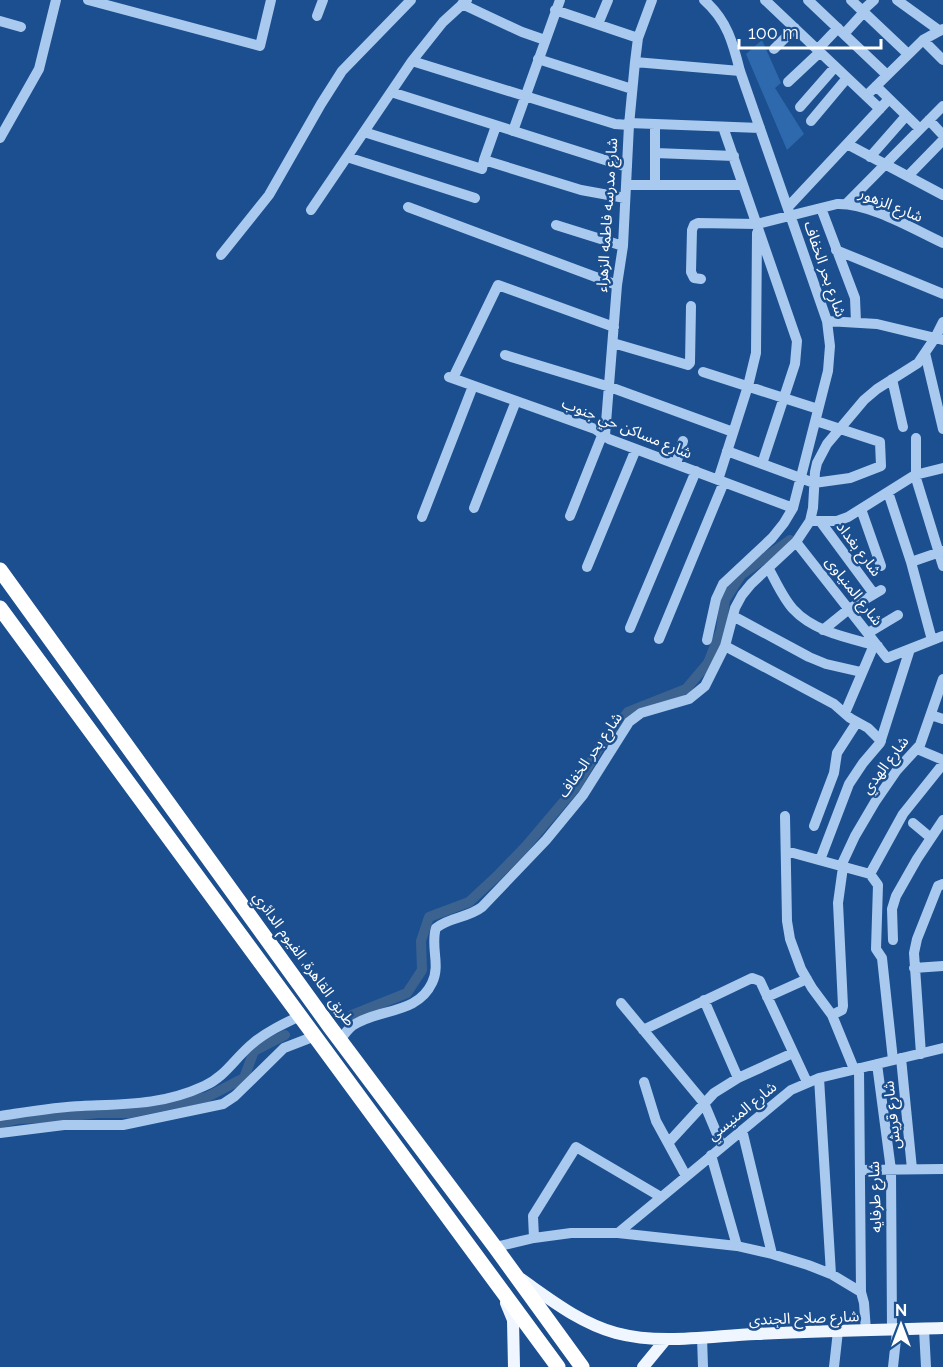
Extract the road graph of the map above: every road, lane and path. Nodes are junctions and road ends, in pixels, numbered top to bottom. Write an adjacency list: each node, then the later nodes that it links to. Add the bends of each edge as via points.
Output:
1 (56, 0): 60 (street, via 39,69)
2 (88, 0): 3 (street, via 260,46)
3 (271, 0)
4 (323, 0): 17 (street)
5 (411, 0): 87 (street, via 342,71 269,195)
6 (608, 0): 19 (street)
7 (652, 0): 24 (street, شارع مدرسه فاطمه الزهراء)
8 (705, 0): 35 (street, شارع بحر الخفاف, via 724,22)
9 (808, 0): 23 (street)
10 (851, 0): 16 (street)
11 (874, 0): 16 (street)
12 (897, 0): 22 (street)
13 (768, 1): 21 (street)
14 (465, 2): 25 (street); 32 (street, via 443,22)
15 (558, 5): 19 (street); 25 (street)
16 (863, 11): 23 (street); 29 (street)
17 (317, 16)
18 (0, 21): 20 (street)
19 (598, 24): 24 (street)
20 (21, 27)
21 (795, 28): 27 (street); 28 (street)
22 (941, 30): 26 (street)
23 (841, 31): 28 (street); 36 (street)
24 (638, 38): 33 (street, شارع مدرسه فاطمه الزهراء)
25 (545, 40): 30 (street)
26 (923, 40): 29 (street); 31 (street)
27 (774, 49)
28 (819, 51): 34 (street); 38 (street)
29 (908, 54): 36 (street)
30 (538, 59): 40 (street); 42 (street)
31 (943, 60)
32 (412, 61): 41 (street); 42 (street)
33 (634, 62): 35 (street); 40 (street, شارع مدرسه فاطمه الزهراء)
34 (835, 67): 37 (street); 46 (street)
35 (740, 71): 55 (street, شارع بحر الخفاف)
36 (887, 75): 39 (street)
37 (847, 78): 43 (street); 50 (street)
38 (788, 82)
39 (876, 86): 43 (street); 44 (street)
40 (632, 89): 51 (street, شارع مدرسه فاطمه الزهراء)
41 (391, 92): 53 (street); 58 (street)
42 (525, 96): 51 (street, via 615,124); 57 (street)
43 (866, 96): 47 (street)
44 (890, 99): 47 (street); 48 (street)
45 (943, 106): 49 (street)
46 (800, 107)
47 (880, 109): 62 (street)
48 (906, 116): 56 (street); 66 (street)
49 (929, 120): 56 (street); 59 (street)
50 (811, 121)
51 (629, 124): 52 (street); 69 (street, شارع مدرسه فاطمه الزهراء)
52 (655, 124): 54 (street); 63 (street)
53 (496, 126): 57 (street); 67 (street)
54 (723, 127): 55 (street); 64 (street)
55 (760, 128): 81 (street, شارع بحر الخفاف)
56 (920, 129): 68 (street)
57 (513, 131): 69 (street)
58 (364, 132): 65 (street); 67 (street, via 482,169)
59 (943, 135)
60 (0, 138)
61 (943, 140): 70 (street)
62 (847, 144): 66 (street); 81 (street)
63 (655, 153): 64 (street); 72 (street)
64 (734, 156): 73 (street)
65 (348, 157): 75 (street); 80 (street)
66 (870, 157): 68 (street)
67 (484, 160): 76 (street, via 581,190)
68 (884, 164): 70 (street); 77 (street)
69 (627, 167): 71 (street, شارع مدرسه فاطمه الزهراء)
70 (908, 176): 74 (street)
71 (626, 185): 72 (street); 76 (street, شارع مدرسه فاطمه الزهراء)
72 (654, 185): 73 (street)
73 (743, 185): 82 (street)
74 (943, 195)
75 (475, 198)
76 (625, 198): 85 (street, شارع مدرسه فاطمه الزهراء)
77 (847, 203): 79 (street, شارع الزهور); 84 (street, شارع الزهور)
78 (408, 207): 89 (street)
79 (821, 208): 81 (street, شارع الزهور); 86 (street)
80 (311, 210)
81 (789, 211): 82 (street, شارع الزهور); 92 (street, شارع بحر الخفاف)
82 (757, 224): 88 (street, شارع الزهور, via 694,225 691,272 694,278); 103 (street, via 757,345); 105 (street, via 797,341 795,364)
83 (556, 225): 85 (street)
84 (943, 243)
85 (623, 246): 89 (street, شارع مدرسه فاطمه الزهراء)
86 (836, 250): 90 (street); 93 (street, via 855,298)
87 (221, 255)
88 (701, 279)
89 (618, 285): 95 (street, شارع مدرسه فاطمه الزهراء)
90 (943, 294)
91 (691, 306): 97 (street, via 688,365)
92 (828, 321): 93 (street); 108 (street, شارع بحر الخفاف, via 830,359)
93 (856, 322): 96 (street)
94 (943, 322): 96 (street, شارع بحر الخفاف)
95 (614, 327): 97 (street, شارع مدرسه فاطمه الزهراء); 102 (street, شارع مساكن حي جنوب, via 498,285 451,378)
96 (939, 339): 98 (street, شارع بحر الخفاف)
97 (613, 343): 104 (street, شارع مدرسه فاطمه الزهراء)
98 (925, 353): 101 (street, شارع بحر الخفاف, via 910,369); 107 (street)
99 (505, 355): 104 (street)
100 (703, 372): 103 (street)
101 (892, 379): 110 (street); 111 (street, شارع بحر الخفاف, via 864,400)
102 (473, 386): 106 (street, شارع مساكن حي جنوب); 132 (street)
103 (747, 386): 105 (street); 113 (street)
104 (610, 387): 113 (street); 114 (street, شارع مدرسه فاطمه الزهراء)
105 (784, 398): 108 (street); 120 (street)
106 (516, 401): 114 (street, شارع مساكن حي جنوب); 128 (street)
107 (940, 403): 112 (street)
108 (819, 409): 109 (street, شارع بحر الخفاف)
109 (816, 421): 111 (street); 124 (street, شارع بحر الخفاف)
110 (903, 427)
111 (840, 428): 126 (street, شارع بحر الخفاف, via 817,463); 126 (street, via 880,442 881,467 850,478)
112 (943, 429)
113 (733, 432): 118 (street)
114 (604, 434): 117 (street, شارع مساكن حي جنوب); 131 (street, شارع مدرسه فاطمه الزهراء)
115 (916, 438): 123 (street)
116 (684, 441): 119 (street)
117 (636, 449): 119 (street, شارع مساكن حي جنوب); 139 (street)
118 (727, 451): 120 (street); 125 (street)
119 (676, 464): 122 (street, شارع مساكن حي جنوب)
120 (762, 464): 124 (street)
121 (943, 468): 123 (street)
122 (696, 471): 125 (street, شارع مساكن حي جنوب); 146 (street)
123 (915, 475): 127 (street); 135 (street)
124 (801, 478): 126 (street); 129 (street, شارع بحر الخفاف)
125 (721, 481): 129 (street, شارع مساكن حي جنوب); 150 (street)
126 (814, 483): 133 (street, شارع بحر الخفاف)
127 (888, 492): 130 (street); 136 (street)
128 (474, 508)
129 (793, 508): 151 (street, شارع بحر الخفاف, via 772,538 723,584)
130 (861, 509): 133 (street, via 843,519); 137 (street)
131 (570, 516)
132 (422, 517)
133 (815, 521): 134 (street, شارع بحر الخفاف); 143 (street, شارع بغداد, via 877,592)
134 (796, 542): 140 (street, شارع بحر الخفاف); 143 (street, شارع المنياوى)
135 (941, 551): 136 (street); 138 (street)
136 (911, 562): 152 (street)
137 (881, 566)
138 (943, 566)
139 (587, 567)
140 (769, 569): 145 (street, شارع بحر الخفاف, via 746,589); 147 (street, via 791,608)
141 (0, 570): 184 (highway, طريق القاهرة, الفيوم الدائري)
142 (0, 608): 183 (highway)
143 (849, 609): 147 (street); 148 (street, شارع المنياوى)
144 (898, 615): 148 (street)
145 (733, 616): 154 (street, شارع بحر الخفاف); 156 (street, via 809,657)
146 (630, 628)
147 (824, 630): 153 (street)
148 (868, 633): 153 (street, شارع المنياوى)
149 (943, 636): 152 (street)
150 (659, 639)
151 (707, 640)
152 (932, 640): 155 (street)
153 (876, 645): 155 (street, شارع المنياوى, via 888,658); 156 (street)
154 (726, 646): 158 (street); 187 (street, شارع بحر الخفاف, via 700,691 689,699 641,713 629,722 583,795 486,903 473,913 436,928 437,967 426,993 411,1005 354,1025)
155 (910, 649): 162 (street)
156 (861, 672): 158 (street)
157 (943, 679): 159 (street, شارع الهدي)
158 (845, 713): 161 (street)
159 (931, 715): 160 (street); 163 (street, شارع الهدي)
160 (943, 719)
161 (857, 722): 162 (street); 168 (street, via 838,749 834,773)
162 (881, 741): 171 (street, via 849,784)
163 (917, 749): 164 (street); 172 (street, شارع الهدي, via 875,802)
164 (943, 762): 173 (street, via 903,814)
165 (786, 816): 170 (street)
166 (943, 820): 169 (street)
167 (913, 824): 169 (street)
168 (814, 826)
169 (931, 838): 175 (street, via 896,896 892,909)
170 (786, 850): 171 (street); 178 (street, via 787,921 790,939)
171 (820, 860): 172 (street)
172 (842, 866): 173 (street); 182 (street, شارع الهدي, via 838,903 843,1006)
173 (870, 874): 191 (street, شارع قريش, via 878,885 876,949 882,958)
174 (943, 884): 177 (street, via 938,886 919,931)
175 (893, 940)
176 (943, 966): 177 (street)
177 (914, 968): 190 (street)
178 (807, 979): 179 (street); 182 (street)
179 (767, 997): 180 (street, via 760,981 752,978); 189 (street)
180 (704, 1000): 185 (street); 196 (street)
181 (621, 1003): 185 (street)
182 (832, 1015): 194 (street)
183 (300, 1016): 186 (highway); 201 (street, via 266,1033 218,1078 191,1092 150,1103 80,1106)
184 (330, 1027): 186 (highway); 187 (highway, طريق القاهرة, الفيوم الدائري)
185 (643, 1030): 200 (street)
186 (315, 1036): 195 (highway); 203 (street, via 284,1048 223,1104 123,1125 64,1125)
187 (340, 1040): 192 (highway, طريق القاهرة, الفيوم الدائري)
188 (943, 1048): 190 (street, شارع المنيسي)
189 (793, 1053): 196 (street); 199 (street)
190 (921, 1054): 191 (street, شارع المنيسي)
191 (897, 1059): 193 (street, شارع المنيسي); 210 (street, شارع قريش)
192 (356, 1061): 195 (highway, via 346,1064); 216 (highway, طريق القاهرة, الفيوم الدائري)
193 (877, 1064): 194 (street, شارع المنيسي); 209 (street, شارع طرفايه)
194 (856, 1068): 197 (street, شارع المنيسي); 208 (street)
195 (341, 1071): 220 (highway)
196 (738, 1078): 200 (street)
197 (819, 1078): 199 (street, شارع المنيسي); 218 (street)
198 (644, 1082): 204 (street, via 656,1121)
199 (807, 1082): 202 (street, شارع المنيسي, via 784,1095)
200 (704, 1103): 204 (street); 205 (street)
201 (0, 1116)
202 (742, 1130): 205 (street, شارع المنيسي); 217 (street)
203 (0, 1134)
204 (669, 1142): 211 (street)
205 (722, 1146): 206 (street, شارع المنيسي)
206 (711, 1155): 211 (street, شارع المنيسي); 215 (street)
207 (943, 1169): 210 (street)
208 (861, 1170): 209 (street); 221 (street)
209 (891, 1170): 210 (street); 224 (street, شارع طرفايه)
210 (912, 1170)
211 (686, 1176): 212 (street, شارع المنيسي)
212 (661, 1197): 213 (street, شارع المنيسي); 214 (street, via 576,1147 533,1216)
213 (618, 1233): 214 (street); 215 (street)
214 (534, 1238): 216 (street)
215 (737, 1246): 217 (street)
216 (495, 1247): 219 (highway, طريق القاهرة, الفيوم الدائري)
217 (772, 1254): 218 (street)
218 (831, 1274): 221 (street)
219 (515, 1275): 228 (main road, شارع صلاح الجندى, via 593,1325 637,1338); 231 (highway, طريق القاهرة, الفيوم الدائري)
220 (501, 1291): 229 (main road, via 513,1320); 230 (highway)
221 (861, 1292): 226 (street)
222 (924, 1329): 223 (main road, شارع صلاح الجندى); 224 (main road, شارع صلاح الجندى); 236 (street)
223 (943, 1329)
224 (895, 1330): 226 (main road, شارع صلاح الجندى); 235 (street, شارع طرفايه)
225 (838, 1331): 226 (main road, شارع صلاح الجندى); 227 (main road, شارع صلاح الجندى); 234 (street)
226 (866, 1331)
227 (702, 1337): 228 (main road, شارع صلاح الجندى); 233 (street)
228 (666, 1340): 232 (main road)
229 (514, 1367)
230 (558, 1367)
231 (582, 1367)
232 (643, 1367)
233 (703, 1367)
234 (834, 1367)
235 (893, 1367)
236 (926, 1367)

